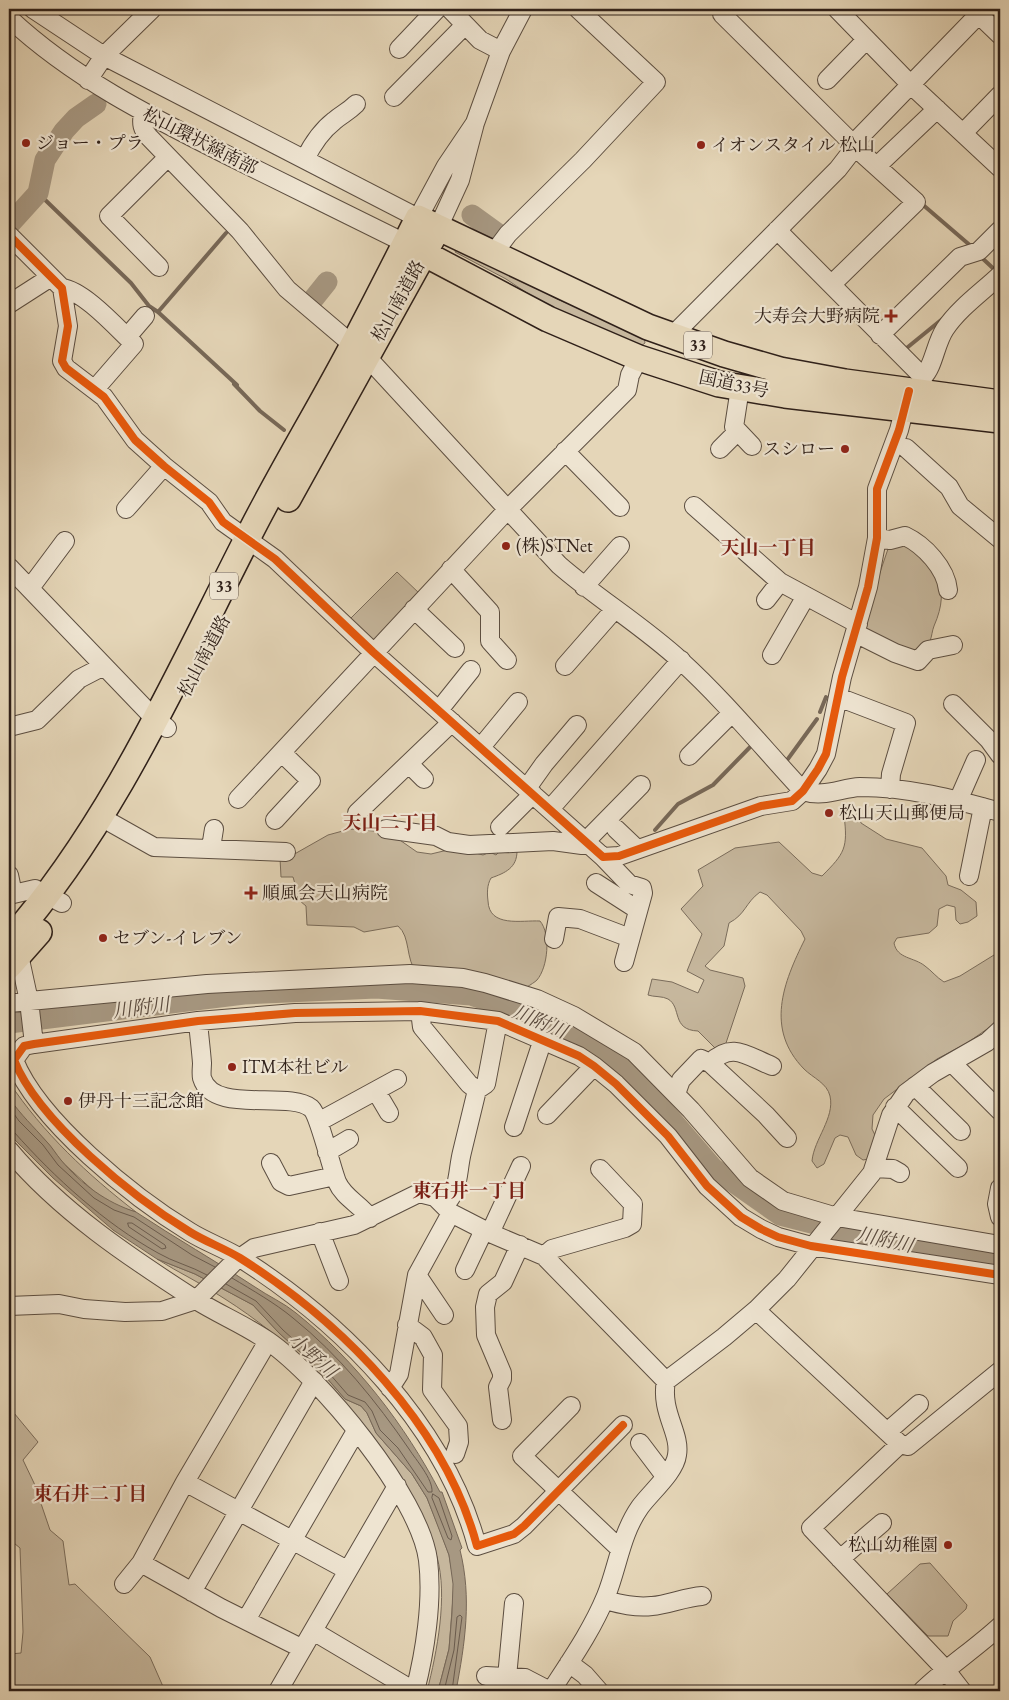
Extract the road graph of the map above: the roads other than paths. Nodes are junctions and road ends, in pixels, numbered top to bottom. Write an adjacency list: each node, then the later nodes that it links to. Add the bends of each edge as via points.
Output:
1 (33, 9): 16 (street, 松山環状線南部)
2 (152, 9): 16 (street)
3 (437, 9): 14 (street)
4 (450, 9): 11 (street)
5 (522, 9): 15 (street)
6 (578, 9): 36 (street, via 656,82 508,234)
7 (727, 9): 26 (street, via 722,14)
8 (837, 9): 13 (street)
9 (979, 11): 12 (street); 19 (street)
10 (9, 18): 17 (street, 松山環状線南部, via 36,44)
11 (465, 25): 15 (street, via 480,40); 21 (street)
12 (1000, 35)
13 (866, 40): 18 (street); 19 (street)
14 (399, 49)
15 (501, 51): 31 (street, via 475,123 460,180)
16 (104, 56): 17 (street); 28 (street, 松山環状線南部)
17 (88, 80): 24 (street, 松山環状線南部)
18 (827, 80)
19 (910, 84): 23 (street); 26 (street)
20 (1000, 95): 25 (street)
21 (394, 97)
22 (356, 104): 28 (street, via 316,138)
23 (936, 109): 25 (street); 30 (street)
24 (143, 113): 27 (street, via 143,130); 35 (street, 松山環状線南部)
25 (963, 133): 29 (street)
26 (854, 145): 30 (street); 32 (street, via 838,169)
27 (168, 157): 37 (street, via 109,216); 46 (street, via 240,231 287,289)
28 (305, 159): 31 (street, 松山環状線南部)
29 (999, 163)
30 (877, 166): 40 (street, via 916,202)
31 (428, 223): 35 (highway, 松山南道路 / 33); 36 (highway, 国道33号 / 33)
32 (777, 230): 40 (street); 44 (street)
33 (1000, 230): 43 (street, via 979,251 960,257)
34 (9, 235): 39 (street)
35 (415, 248): 46 (highway, 松山南道路 / 33); 47 (highway, 国道33号 / 33, via 548,319)
36 (493, 254): 44 (highway, 国道33号 / 33)
37 (159, 267)
38 (1000, 275): 50 (street, via 950,322 937,343 930,369)
39 (57, 282): 41 (street); 45 (street, via 83,298); 49 (street, via 68,326 62,361 66,368)
40 (832, 284): 43 (street)
41 (9, 304)
42 (145, 316): 45 (street)
43 (880, 335): 50 (street)
44 (672, 336): 50 (highway, 国道33号 / 33, via 780,370)
45 (127, 337): 49 (street, via 134,344)
46 (360, 351): 60 (street); 65 (highway, 松山南道路 / 33)
47 (639, 358): 48 (highway, 国道33号 / 33); 56 (street, via 627,390)
48 (740, 388): 50 (highway, 国道33号 / 33); 52 (street, via 734,427)
49 (95, 389): 57 (street, via 136,440)
50 (915, 393): 51 (highway, 国道33号 / 33); 62 (street, via 877,489)
51 (998, 411)
52 (738, 431): 53 (street); 55 (street)
53 (752, 446)
54 (906, 448): 63 (street, via 949,487 960,506)
55 (720, 449)
56 (566, 451): 59 (street); 60 (street)
57 (164, 466): 61 (street); 65 (street, via 205,498 223,522)
58 (694, 506): 69 (street)
59 (620, 507)
60 (508, 508): 67 (street); 70 (street, via 559,565)
61 (126, 509)
62 (877, 538): 72 (street, via 890,540 905,536 912,539 942,571); 77 (street)
63 (1000, 539)
64 (65, 541): 71 (street)
65 (254, 544): 80 (street, via 275,559); 93 (highway, 松山南道路 / 33)
66 (620, 546): 70 (street)
67 (451, 569): 75 (street); 82 (street, via 490,612 490,641)
68 (10, 572): 71 (street)
69 (780, 582): 73 (street); 74 (street)
70 (584, 587): 76 (street)
71 (30, 588): 84 (street)
72 (948, 590)
73 (806, 596): 77 (street); 81 (street)
74 (766, 600)
75 (414, 609): 79 (street); 80 (street)
76 (614, 610): 83 (street, via 640,626); 85 (street)
77 (856, 629): 78 (street, via 895,653 918,661 928,650); 87 (street)
78 (953, 645)
79 (455, 648)
80 (373, 652): 90 (street); 97 (street)
81 (772, 655)
82 (507, 660)
83 (681, 660): 91 (street); 110 (street)
84 (104, 666): 93 (street); 95 (street, via 79,679 37,720)
85 (565, 666)
86 (471, 670): 90 (street)
87 (838, 696): 104 (street, via 906,723 891,774); 106 (street, via 826,754)
88 (518, 702): 96 (street)
89 (953, 704): 98 (street)
90 (439, 710): 92 (street)
91 (732, 713): 99 (street); 106 (street)
92 (452, 722): 96 (street); 100 (street)
93 (161, 723): 114 (highway, 松山南道路 / 33, via 131,796)
94 (577, 725): 105 (street, via 544,764)
95 (9, 727)
96 (481, 747): 105 (street)
97 (282, 753): 107 (street); 113 (street, via 311,781)
98 (1000, 755)
99 (689, 756)
100 (408, 760): 102 (street); 112 (street)
101 (976, 760): 108 (street)
102 (424, 779)
103 (641, 785): 119 (street)
104 (890, 789): 106 (street, via 858,787 813,794); 108 (street)
105 (530, 791): 110 (street); 115 (street)
106 (803, 791): 121 (street, via 792,800 761,806)
107 (238, 799)
108 (958, 801): 109 (street)
109 (983, 808): 111 (street); 125 (street)
110 (550, 809): 119 (street)
111 (1000, 812)
112 (357, 813)
113 (275, 820)
114 (106, 821): 120 (street, via 154,847); 128 (highway, 松山南道路 / 33)
115 (500, 827)
116 (616, 828): 121 (street)
117 (214, 829): 120 (street)
118 (386, 829): 119 (street, via 436,836 448,842 469,845 553,841)
119 (587, 843): 123 (street)
120 (211, 848): 122 (street)
121 (637, 849): 123 (street, via 619,856)
122 (286, 852)
123 (603, 857): 129 (street, via 629,884 642,888)
124 (9, 875): 127 (street)
125 (969, 876)
126 (596, 883): 129 (street)
127 (11, 895): 128 (street, via 35,889)
128 (54, 899): 132 (highway, 松山南道路 / 33)
129 (638, 910): 130 (street)
130 (630, 938): 131 (street, via 580,919 558,917); 133 (street)
131 (554, 939)
132 (12, 954): 134 (street)
133 (624, 962)
134 (29, 1002): 135 (street); 141 (street); 150 (street, via 263,981 410,974 463,978 509,989 574,1016 634,1052)
135 (9, 1003)
136 (420, 1011): 137 (street, via 295,1012); 138 (street); 149 (street, via 422,1027 469,1084)
137 (198, 1021): 141 (street); 155 (street, via 202,1079 212,1090 226,1098 305,1104)
138 (498, 1021): 140 (street); 149 (street)
139 (1000, 1030): 142 (street, via 987,1042)
140 (543, 1039): 144 (street); 156 (street)
141 (34, 1040): 182 (street, via 24,1046 14,1060 40,1101 69,1136 118,1180 190,1232)
142 (952, 1063): 147 (street); 152 (street)
143 (710, 1064): 145 (street, via 719,1054 734,1050); 150 (street, via 700,1059 681,1080); 158 (street, via 766,1114)
144 (594, 1066): 154 (street); 178 (street, via 668,1136 724,1203 761,1230)
145 (772, 1066)
146 (397, 1079): 148 (street)
147 (915, 1086): 151 (street); 157 (street)
148 (376, 1091): 153 (street); 155 (street)
149 (484, 1092): 170 (street)
150 (676, 1094): 173 (street, via 734,1162 763,1189 783,1201)
151 (895, 1107): 165 (street); 166 (street)
152 (1000, 1111)
153 (389, 1113)
154 (547, 1115)
155 (320, 1121): 161 (street)
156 (514, 1126)
157 (961, 1131)
158 (787, 1138)
159 (349, 1139): 161 (street)
160 (9, 1150): 187 (street, via 76,1218)
161 (327, 1152): 168 (street)
162 (271, 1163): 168 (street, via 281,1182 289,1186)
163 (521, 1166): 176 (street)
164 (600, 1168): 181 (street, via 632,1204 632,1224 552,1249)
165 (874, 1168): 167 (street, via 893,1169); 173 (street, via 863,1187)
166 (958, 1168)
167 (900, 1173)
168 (335, 1176): 172 (street, via 345,1196 355,1201)
169 (1000, 1188): 171 (street, via 997,1204)
170 (447, 1210): 172 (street, via 435,1197 419,1193); 176 (street); 184 (street)
171 (1000, 1217)
172 (370, 1218): 175 (street)
173 (835, 1219): 177 (street); 178 (street)
174 (1000, 1228): 177 (street)
175 (320, 1232): 182 (street, via 265,1244); 186 (street)
176 (487, 1232): 179 (street); 183 (street)
177 (978, 1243): 180 (street)
178 (813, 1244): 185 (street); 189 (street, via 787,1279)
179 (520, 1245): 181 (street); 199 (street, via 503,1282 488,1294 485,1307 486,1335 502,1374 498,1387)
180 (1000, 1245)
181 (544, 1256): 195 (street)
182 (237, 1260): 187 (street); 196 (street, via 330,1326)
183 (465, 1270)
184 (417, 1275): 190 (street); 191 (street)
185 (1000, 1275)
186 (339, 1280)
187 (199, 1298): 188 (street, via 162,1311 126,1312 59,1304); 192 (street)
188 (9, 1306)
189 (756, 1310): 195 (street); 202 (street)
190 (444, 1315)
191 (407, 1325): 196 (street, via 399,1374); 205 (street, via 423,1337 433,1355 432,1390 458,1426 460,1442)
192 (268, 1341): 194 (street, via 292,1358); 207 (street)
193 (1000, 1371): 204 (street, via 908,1446)
194 (314, 1381): 201 (street); 210 (street)
195 (666, 1381): 206 (street, via 665,1408 678,1456)
196 (390, 1388): 209 (street, via 445,1466 470,1517 477,1546 514,1534)
197 (919, 1404): 202 (street)
198 (571, 1406): 209 (street, via 522,1456)
199 (502, 1420)
200 (624, 1425): 209 (street)
201 (356, 1431): 208 (street); 212 (street)
202 (886, 1432): 204 (street)
203 (640, 1443): 206 (street)
204 (900, 1444): 214 (street, via 811,1528)
205 (455, 1454)
206 (665, 1476): 213 (street, via 640,1507)
207 (185, 1482): 210 (street); 215 (street)
208 (397, 1486): 216 (street); 231 (street, via 428,1558 426,1631)
209 (559, 1491): 213 (street)
210 (239, 1511): 212 (street); 218 (street)
211 (882, 1523): 214 (street)
212 (292, 1540): 216 (street); 222 (street)
213 (620, 1549): 220 (street)
214 (840, 1559): 227 (street)
215 (141, 1563): 217 (street); 218 (street)
216 (347, 1570): 224 (street)
217 (124, 1584)
218 (192, 1592): 222 (street)
219 (702, 1596): 220 (street, via 653,1606 623,1605)
220 (604, 1600): 226 (street, via 588,1635)
221 (514, 1603): 229 (street)
222 (246, 1620): 225 (street)
223 (1000, 1626): 227 (street)
224 (312, 1631): 225 (street); 231 (street)
225 (301, 1648): 230 (street)
226 (569, 1663): 232 (street); 233 (street)
227 (945, 1669): 234 (street); 235 (street)
228 (486, 1676): 229 (street)
229 (507, 1677): 232 (street, via 524,1678)
230 (278, 1691)
231 (414, 1691)
232 (551, 1691)
233 (599, 1691)
234 (922, 1691)
235 (962, 1691)

